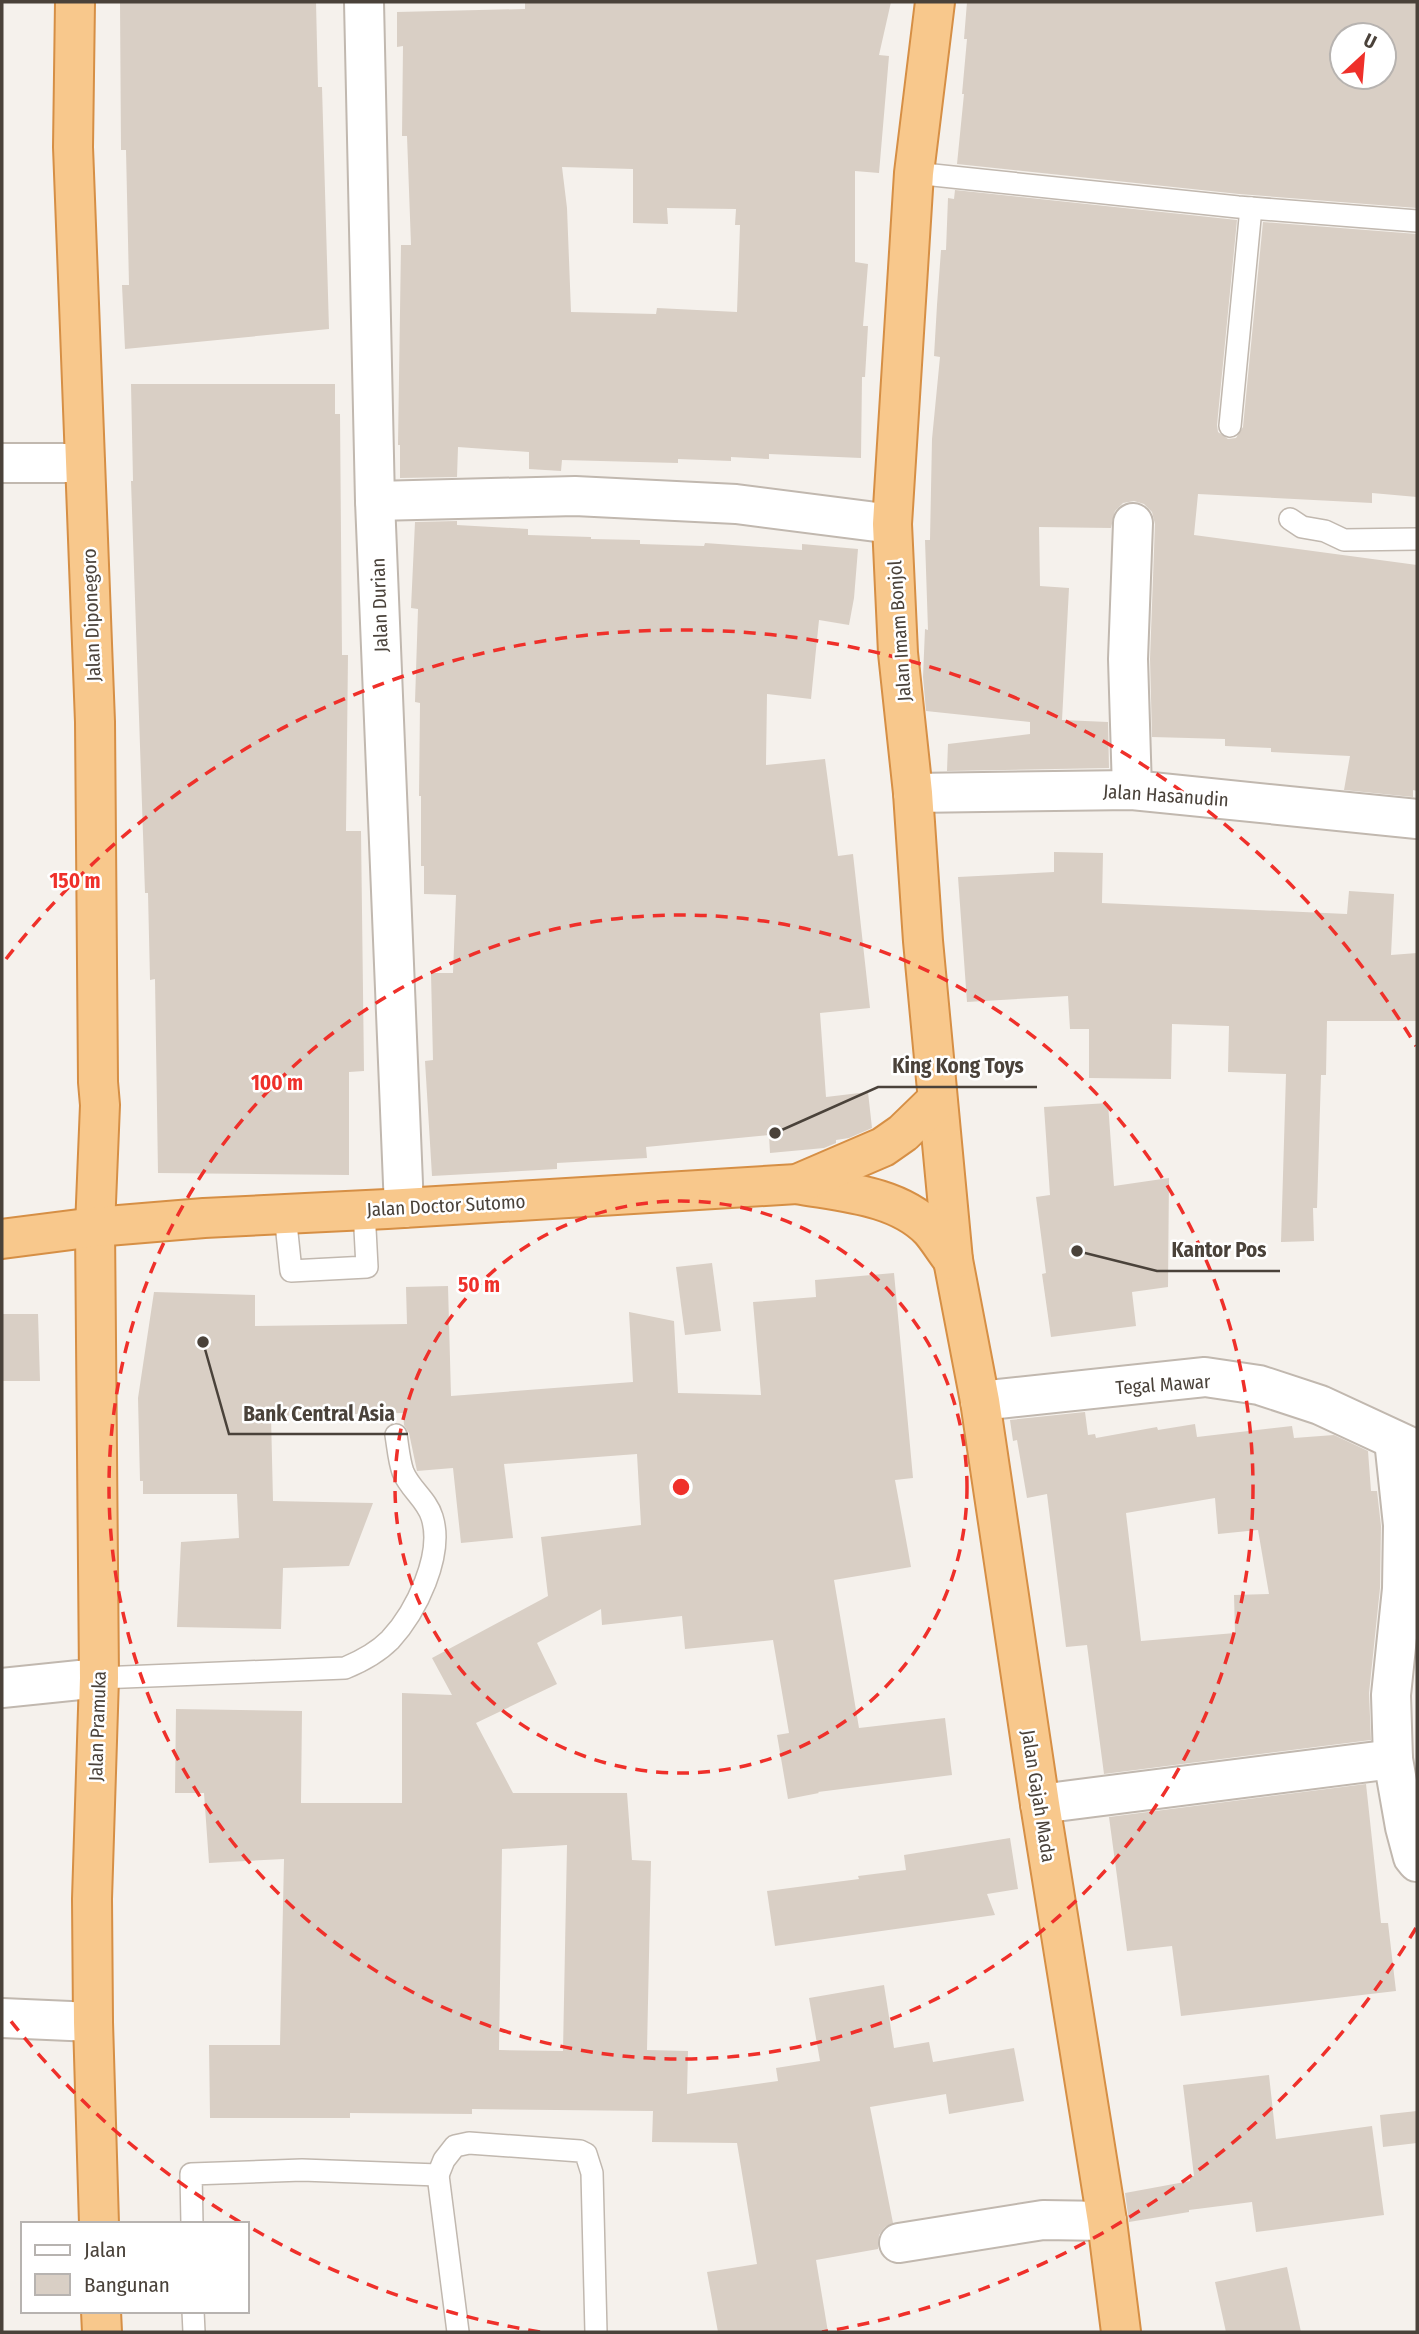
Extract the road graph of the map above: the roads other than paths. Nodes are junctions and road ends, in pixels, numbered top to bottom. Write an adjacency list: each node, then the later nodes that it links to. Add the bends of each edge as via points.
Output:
1 (75, 2): 9 (highway, Jalan Diponegoro, via 73,147)
2 (364, 2): 10 (street, Jalan Durian)
3 (935, 2): 4 (highway, Jalan Imam Bonjol)
4 (914, 173): 5 (lane); 13 (highway, Jalan Imam Bonjol)
5 (1251, 208): 6 (lane); 7 (lane)
6 (1417, 220)
7 (1230, 426)
8 (2, 463): 9 (street)
9 (85, 463): 23 (highway, Jalan Diponegoro, via 95,722 100,1105)
10 (375, 501): 13 (street, via 575,496 736,505); 20 (street, Jalan Durian)
11 (1290, 519): 14 (lane, via 1344,540)
12 (1133, 523): 15 (street, via 1128,659)
13 (892, 524): 16 (highway, Jalan Imam Bonjol, via 898,653)
14 (1417, 539)
15 (1132, 790): 16 (street, Jalan Hasanudin); 17 (street, Jalan Hasanudin)
16 (913, 793): 18 (highway, Jalan Imam Bonjol)
17 (1417, 819)
18 (937, 1100): 19 (highway, Jalan Doctor Sutomo, via 883,1147); 25 (highway, Jalan Imam Bonjol)
19 (797, 1184): 20 (highway, Jalan Doctor Sutomo); 25 (highway, Jalan Doctor Sutomo, via 872,1198 898,1208 930,1229)
20 (404, 1208): 21 (highway, Jalan Doctor Sutomo)
21 (363, 1210): 22 (highway, Jalan Doctor Sutomo); 22 (lane, via 367,1267 291,1271)
22 (285, 1214): 23 (highway, Jalan Doctor Sutomo)
23 (95, 1227): 24 (highway, Jalan Doctor Sutomo); 29 (highway, Jalan Pramuka)
24 (2, 1239)
25 (953, 1259): 26 (highway, Jalan Gajah Mada)
26 (979, 1401): 28 (street, Tegal Mawar, via 1205,1377 1259,1385 1320,1405); 32 (highway, Jalan Gajah Mada)
27 (396, 1435): 29 (lane, via 403,1471 431,1513 435,1548 411,1609 390,1640 367,1659 345,1668)
28 (1406, 1445): 31 (street, via 1402,1589 1391,1695)
29 (99, 1678): 30 (street); 35 (highway, Jalan Pramuka)
30 (2, 1688)
31 (1393, 1759): 32 (street); 33 (street, via 1405,1828)
32 (1040, 1804): 37 (highway, Jalan Gajah Mada)
33 (1417, 1862)
34 (2, 2018): 35 (street)
35 (93, 2022): 38 (highway, Jalan Pramuka)
36 (438, 2175): 39 (lane, via 302,2170 191,2174); 45 (lane); 46 (lane, via 455,2146 469,2143 586,2154 593,2172)
37 (1107, 2221): 40 (street, via 1043,2220); 47 (highway, Jalan Gajah Mada)
38 (99, 2222)
39 (192, 2222)
40 (899, 2243)
41 (102, 2313): 43 (highway)
42 (193, 2313): 44 (lane)
43 (102, 2332)
44 (194, 2332)
45 (458, 2332)
46 (596, 2332)
47 (1121, 2332)

